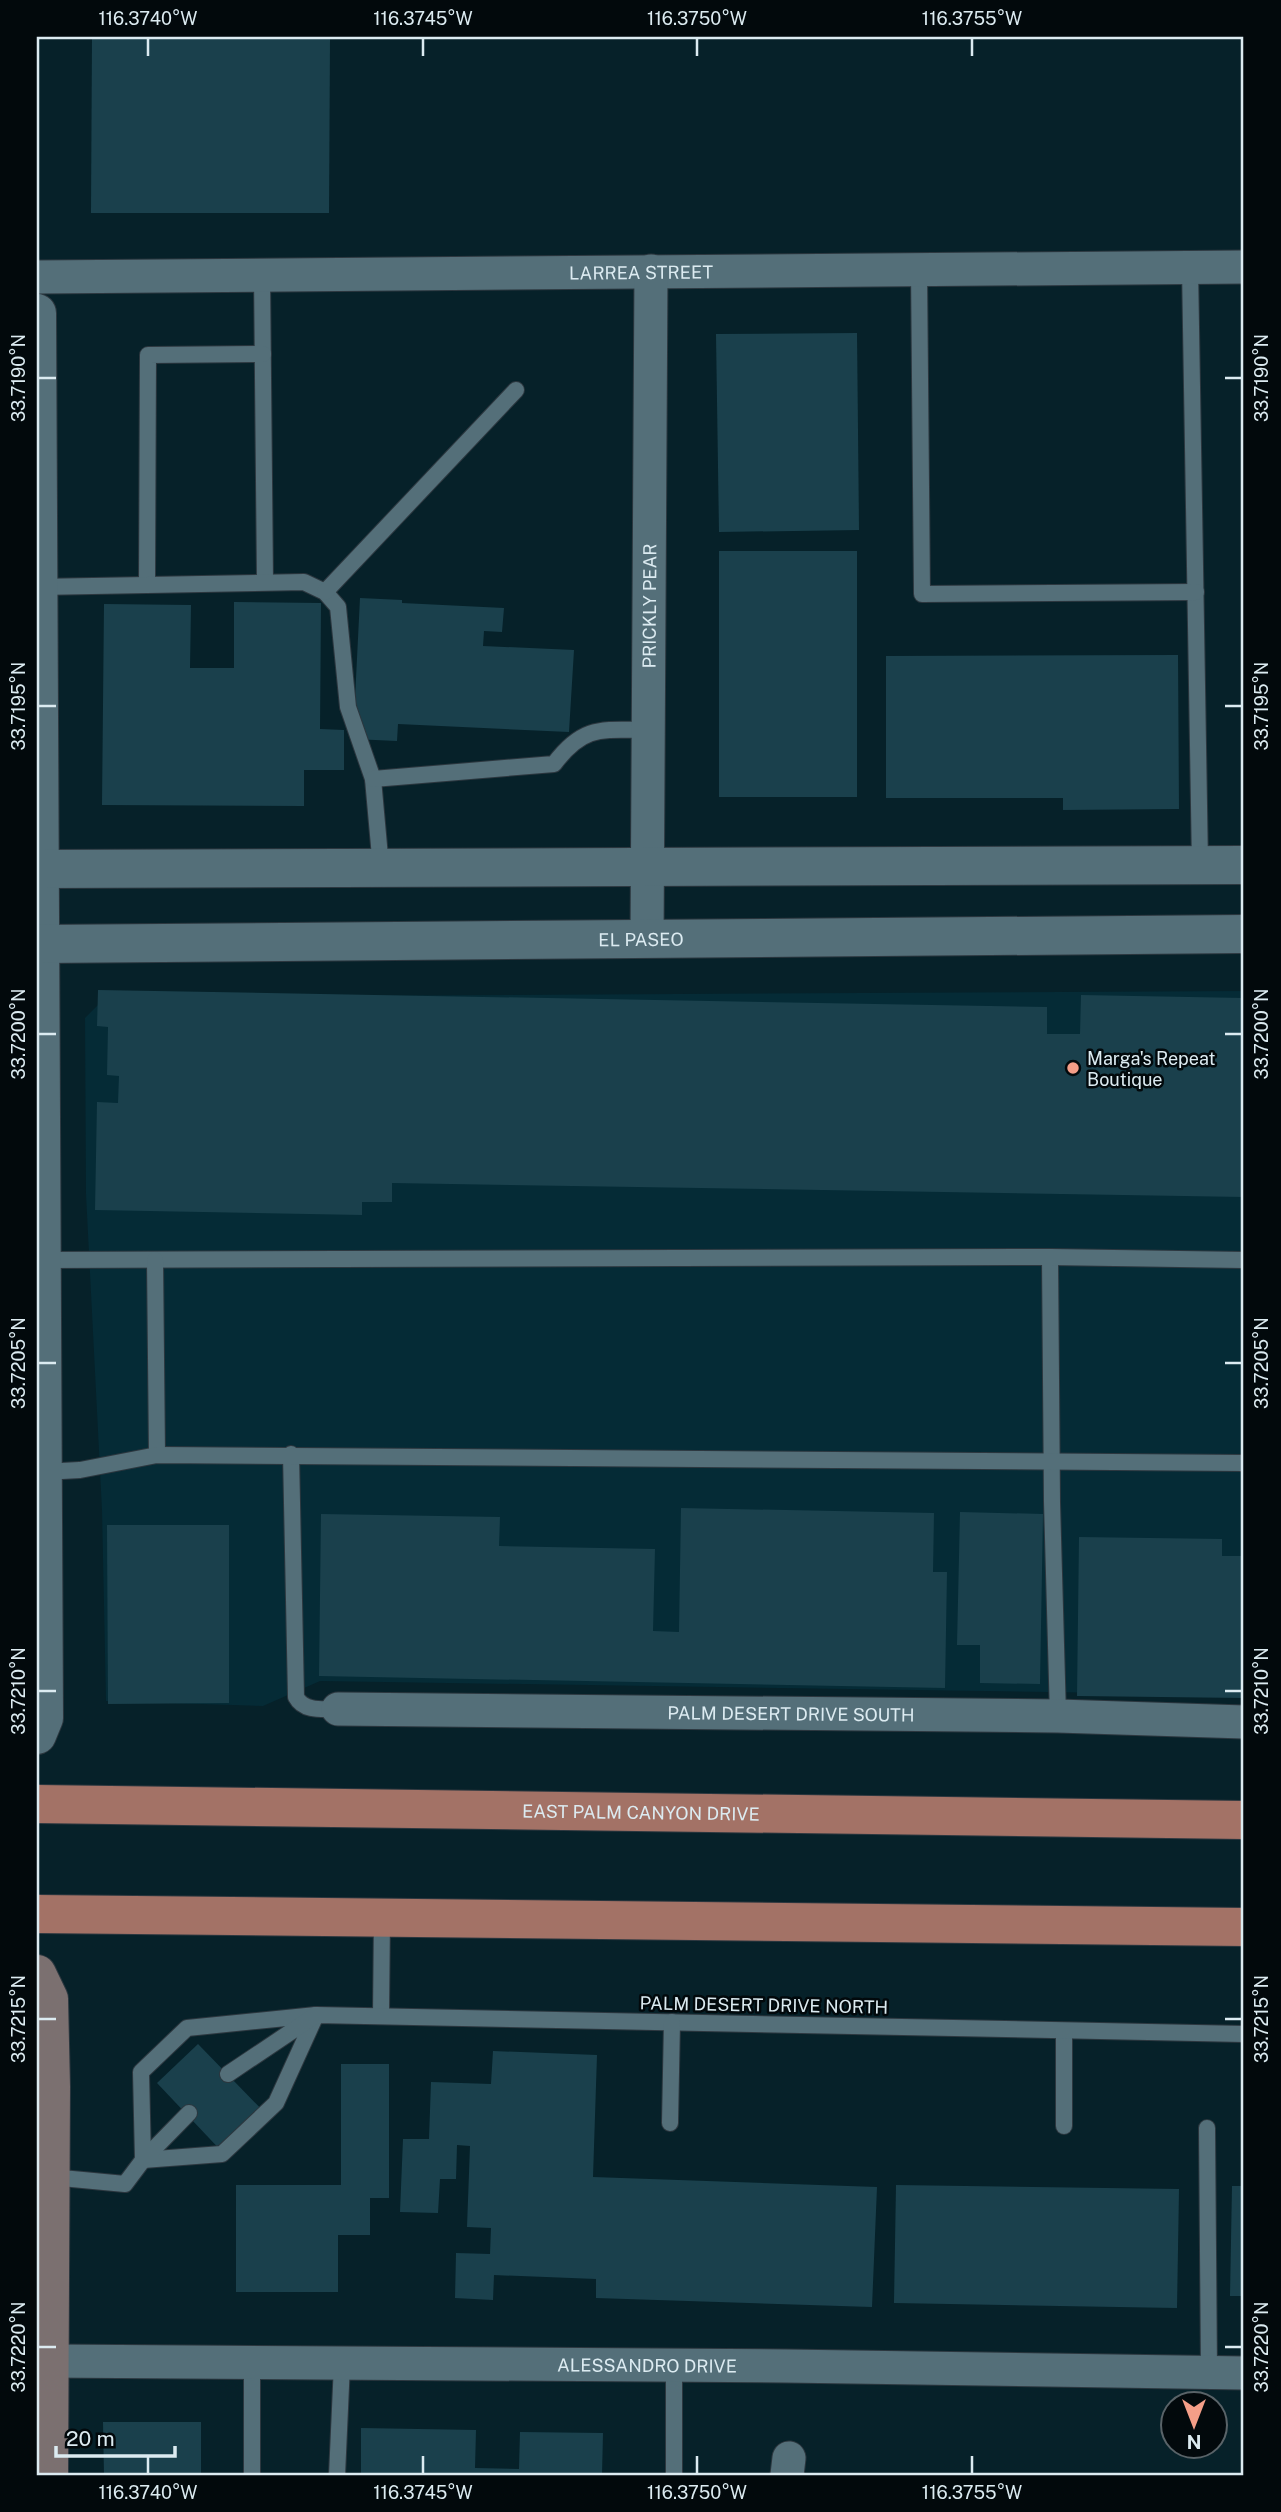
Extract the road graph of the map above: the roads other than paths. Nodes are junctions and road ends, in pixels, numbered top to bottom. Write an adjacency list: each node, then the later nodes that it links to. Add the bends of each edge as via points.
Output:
1 (1191, 267): 2 (street, LARREA STREET); 3 (street, LARREA STREET); 14 (lane)
2 (1244, 267)
3 (919, 269): 4 (street, LARREA STREET); 14 (lane, via 922,594)
4 (650, 271): 5 (street, LARREA STREET); 15 (street, PRICKLY PEAR)
5 (262, 275): 6 (street, LARREA STREET); 8 (lane)
6 (37, 277)
7 (37, 313): 12 (street)
8 (263, 354): 10 (lane); 11 (lane, via 148,355)
9 (516, 390): 13 (lane)
10 (265, 582): 11 (lane); 13 (lane, via 304,582)
11 (147, 584): 12 (lane)
12 (37, 587): 21 (street)
13 (325, 592): 16 (lane, via 338,607 348,707)
14 (1196, 592): 17 (lane)
15 (648, 730): 16 (lane, via 587,733 568,745 554,764); 19 (street, PRICKLY PEAR)
16 (373, 779): 20 (lane)
17 (1200, 865): 18 (street); 19 (street)
18 (1244, 865)
19 (648, 867): 20 (street); 24 (street, PRICKLY PEAR)
20 (381, 868): 21 (street)
21 (38, 869): 22 (street)
22 (39, 934): 24 (street, EL PASEO, via 142,944); 25 (street)
23 (1244, 934): 24 (street, EL PASEO)
24 (647, 940)
25 (39, 1189): 26 (street)
26 (39, 1249): 28 (lane); 34 (street)
27 (1050, 1258): 28 (lane); 29 (lane); 32 (lane)
28 (155, 1260): 31 (lane)
29 (1244, 1260)
30 (291, 1454): 31 (lane); 32 (lane); 35 (lane, via 296,1698 307,1707)
31 (157, 1455): 34 (lane, via 80,1470)
32 (1052, 1460): 33 (lane); 36 (lane)
33 (1244, 1463)
34 (40, 1472): 38 (street, via 44,1718)
35 (338, 1709): 36 (street, PALM DESERT DRIVE SOUTH)
36 (1058, 1716): 37 (street, PALM DESERT DRIVE SOUTH)
37 (1244, 1721)
38 (37, 1735)
39 (37, 1804): 40 (main road, EAST PALM CANYON DRIVE)
40 (1244, 1821)
41 (37, 1914): 42 (main road)
42 (382, 1917): 43 (main road); 46 (lane)
43 (1244, 1927)
44 (37, 1974): 56 (main road, via 49,2000)
45 (316, 2015): 46 (lane, PALM DESERT DRIVE NORTH); 50 (lane); 55 (lane, via 276,2103 222,2154); 55 (lane, PALM DESERT DRIVE NORTH, via 187,2028 141,2072)
46 (381, 2015): 47 (lane, PALM DESERT DRIVE NORTH)
47 (672, 2022): 48 (lane, PALM DESERT DRIVE NORTH); 52 (lane)
48 (1064, 2031): 49 (lane, PALM DESERT DRIVE NORTH); 53 (lane)
49 (1244, 2034)
50 (228, 2074)
51 (188, 2113): 55 (lane)
52 (670, 2123)
53 (1064, 2126)
54 (1207, 2127): 61 (lane)
55 (143, 2160): 56 (lane, via 125,2184)
56 (51, 2177): 57 (main road)
57 (43, 2356): 58 (street, ALESSANDRO DRIVE); 63 (main road)
58 (252, 2362): 59 (street, ALESSANDRO DRIVE); 64 (lane)
59 (342, 2364): 60 (street, ALESSANDRO DRIVE); 65 (lane)
60 (674, 2366): 61 (street, ALESSANDRO DRIVE); 66 (lane)
61 (1209, 2372): 62 (street, ALESSANDRO DRIVE)
62 (1244, 2373)
63 (50, 2475)
64 (252, 2475)
65 (337, 2475)
66 (674, 2475)

